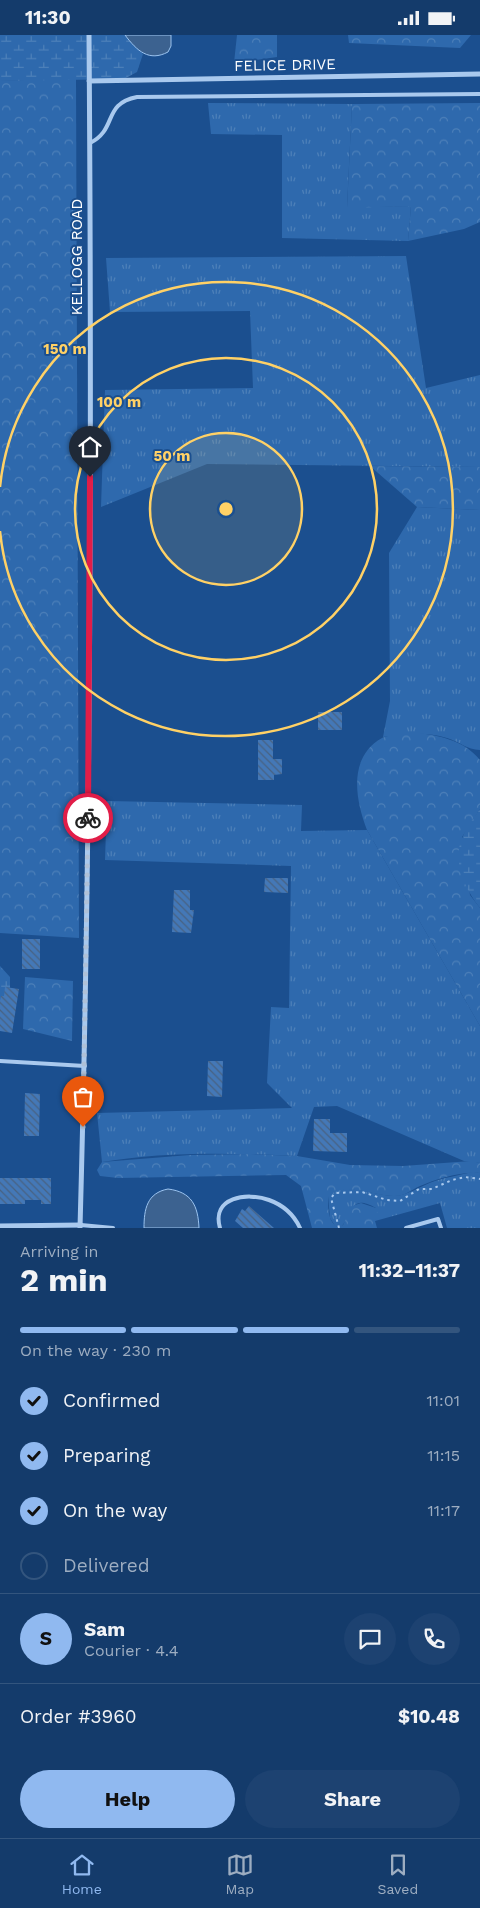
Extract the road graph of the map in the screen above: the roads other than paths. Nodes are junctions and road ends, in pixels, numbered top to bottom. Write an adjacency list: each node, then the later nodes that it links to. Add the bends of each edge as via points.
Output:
1 (89, 35): 3 (street, KELLOGG ROAD)
2 (480, 74): 3 (street, FELICE DRIVE)
3 (90, 81): 5 (street, KELLOGG ROAD)
4 (480, 94): 5 (lane, via 137,97 117,105 103,133)
5 (90, 143): 7 (street, KELLOGG ROAD)
6 (0, 1061): 7 (lane)
7 (85, 1066): 9 (street, KELLOGG ROAD)
8 (2, 1227): 9 (street)
9 (81, 1227): 10 (lane)
10 (113, 1228)
11 (220, 1228): 12 (lane, via 218,1216 223,1205 233,1199 252,1197 268,1199 282,1206)
12 (300, 1228)
13 (406, 1228): 14 (lane, via 438,1219)
14 (441, 1228)

